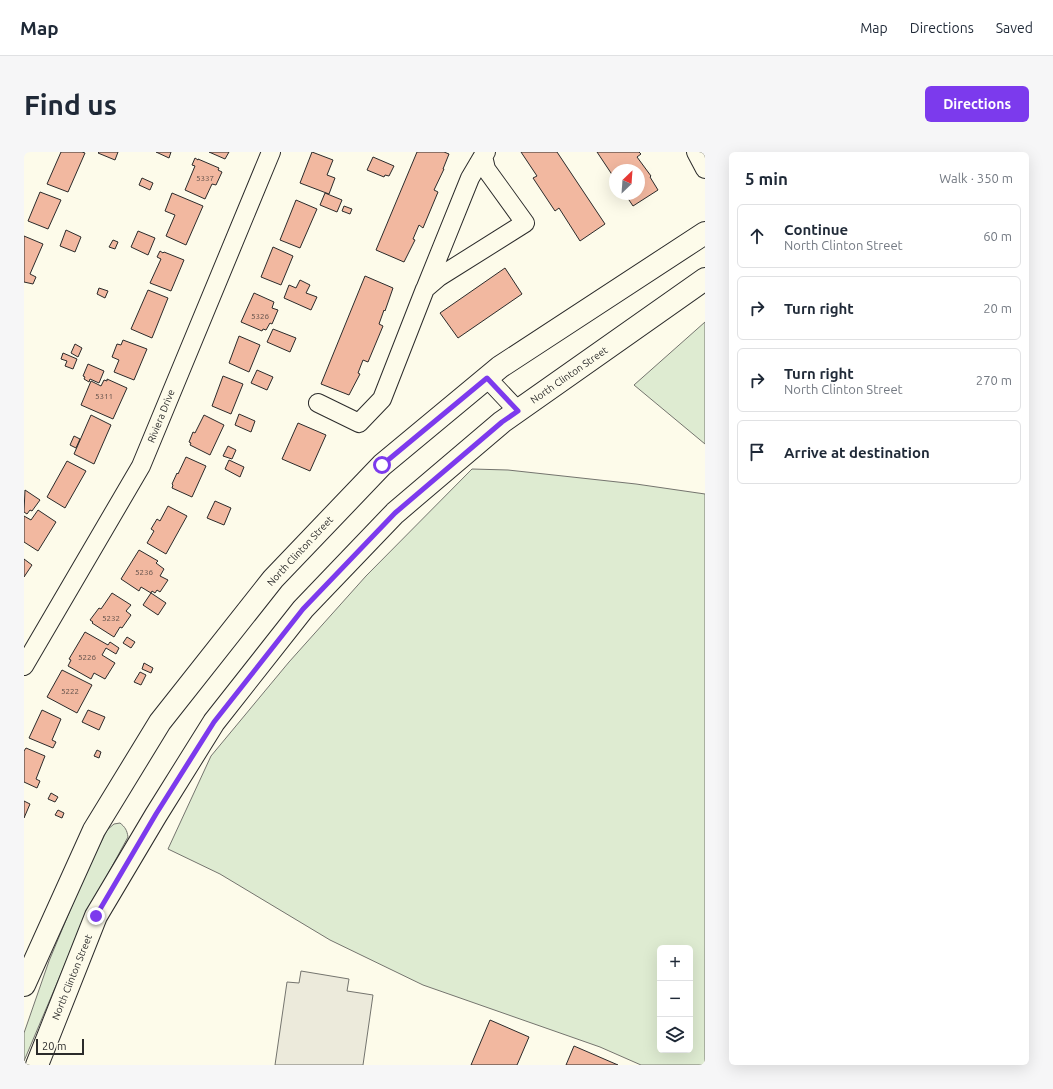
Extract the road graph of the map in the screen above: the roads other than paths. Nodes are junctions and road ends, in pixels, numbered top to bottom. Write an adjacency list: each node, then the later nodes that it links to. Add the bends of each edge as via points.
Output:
1 (271, 152): 11 (street, Riviera Drive, via 141,466)
2 (696, 152): 4 (street)
3 (484, 154): 7 (street, via 470,178); 7 (street, via 486,169 525,223 439,277)
4 (705, 170)
5 (705, 233): 8 (main road, North Clinton Street)
6 (705, 279): 10 (main road, North Clinton Street)
7 (425, 289): 9 (street, via 382,399 359,423)
8 (487, 378): 10 (street); 12 (main road, North Clinton Street, via 382,465 284,568 160,722 94,830)
9 (318, 403)
10 (518, 411): 13 (main road, North Clinton Street, via 390,518 303,609 214,722 96,916)
11 (24, 666)
12 (24, 985)
13 (37, 1065)

